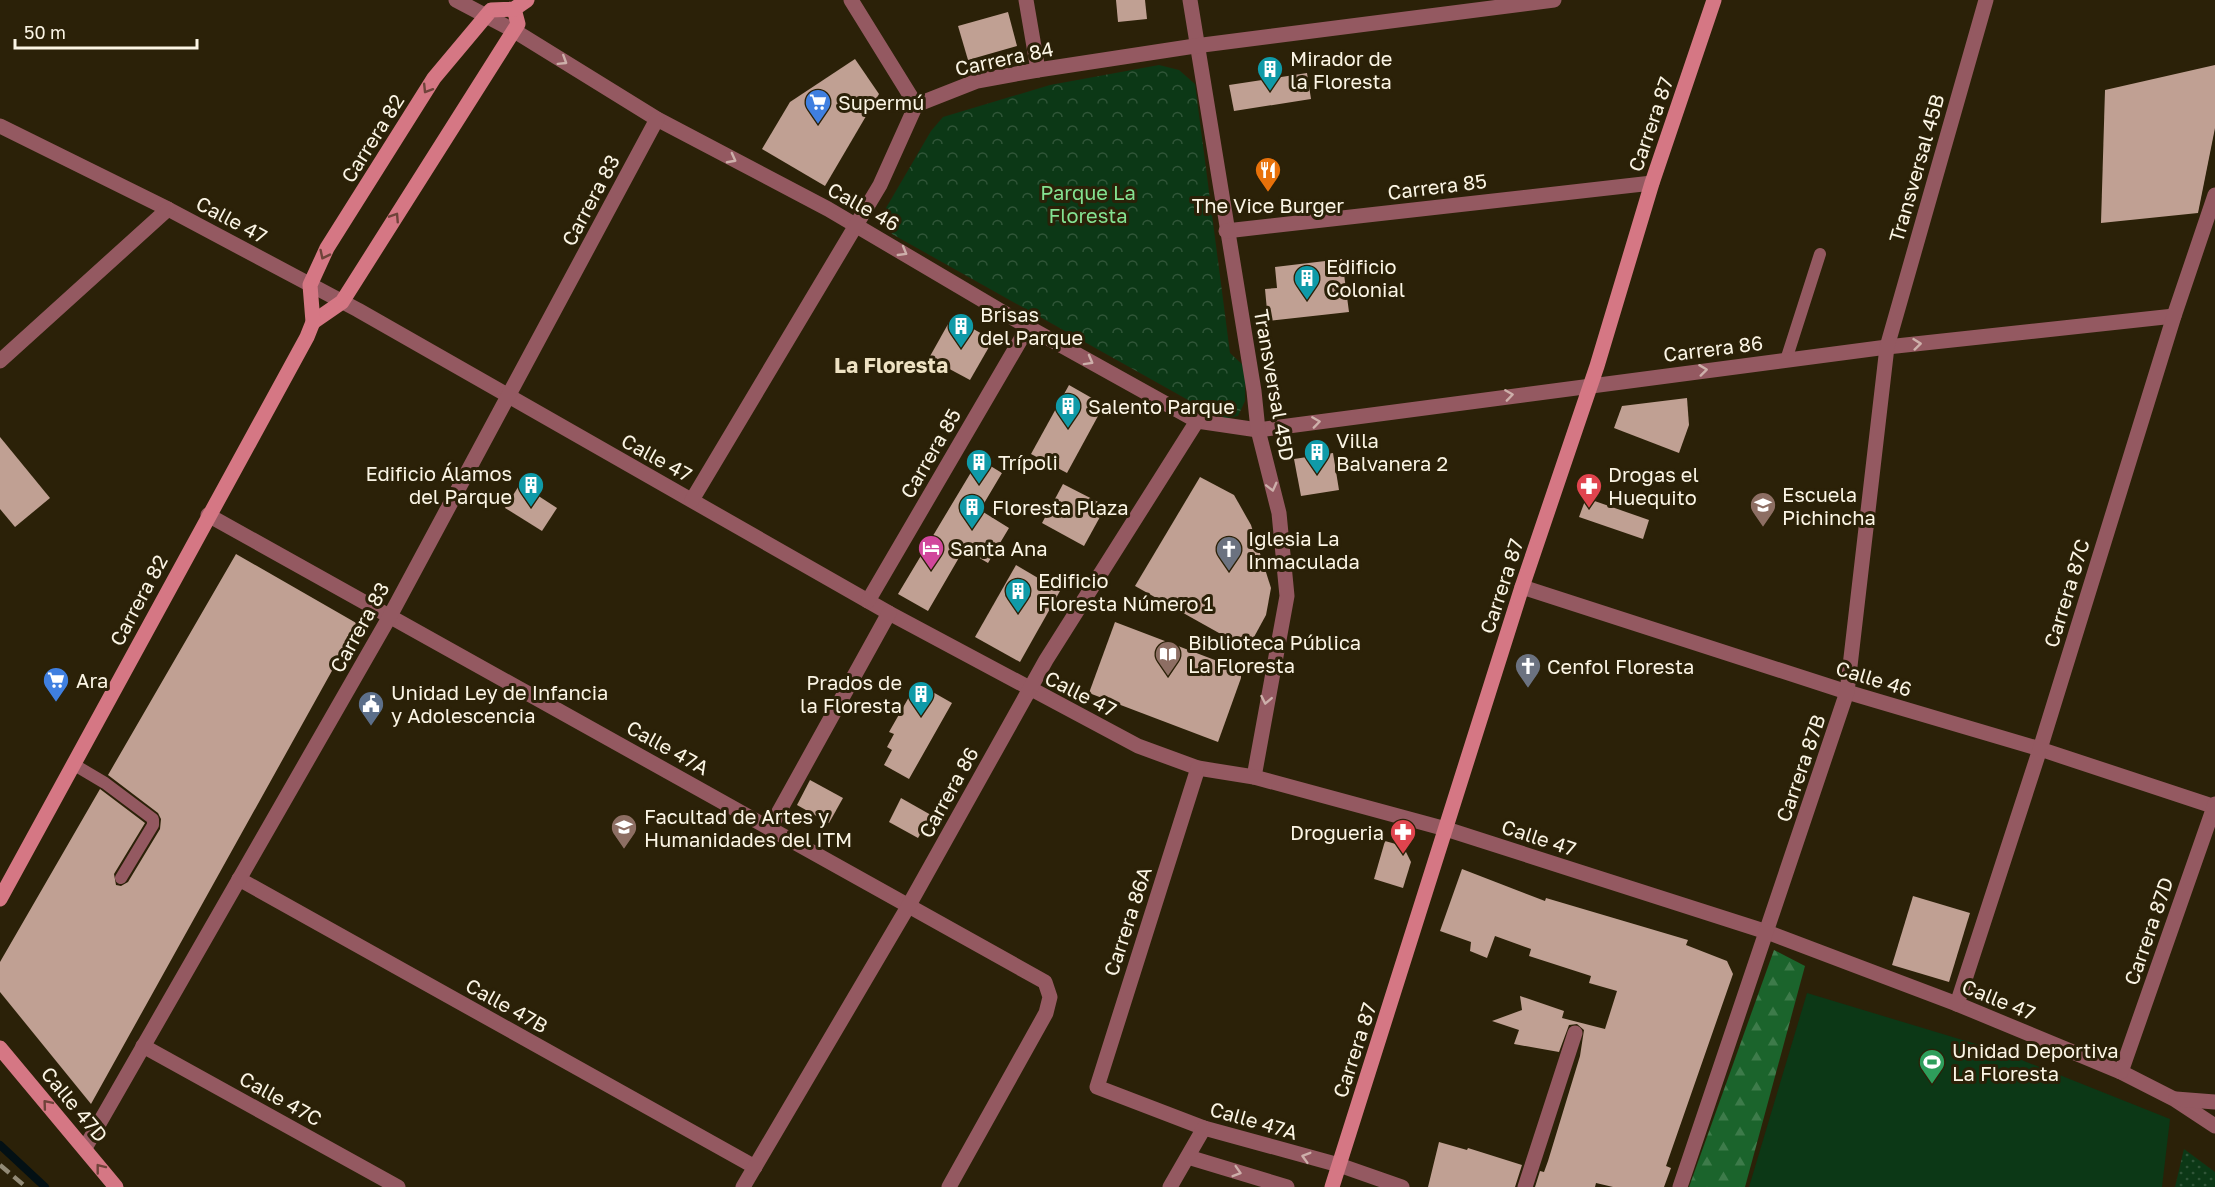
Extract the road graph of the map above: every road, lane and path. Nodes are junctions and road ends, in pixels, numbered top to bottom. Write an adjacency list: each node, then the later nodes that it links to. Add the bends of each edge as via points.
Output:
1 (456, 0): 10 (street, Calle 46)
2 (527, 0): 9 (street)
3 (851, 0): 14 (street)
4 (1026, 0): 13 (street)
5 (1190, 0): 12 (street, Transversal 45D)
6 (1554, 0): 12 (street, Carrera 84)
7 (1714, 0): 17 (street, Carrera 87)
8 (1986, 0): 29 (street, Transversal 45B)
9 (513, 9): 10 (street, via 491,10); 11 (street, via 518,24)
10 (486, 16): 11 (street, Calle 46); 24 (street, Carrera 82, one-way to 24, via 434,78 327,248)
11 (513, 30): 15 (street, Calle 46, one-way to 15); 25 (street, Carrera 82, one-way to 11)
12 (1195, 46): 13 (street, Carrera 84); 22 (street, Transversal 45D)
13 (1038, 70): 14 (street, Carrera 84, via 976,81)
14 (916, 105): 21 (street, via 879,185)
15 (657, 119): 21 (street, Calle 46, one-way to 21); 33 (street, Carrera 83)
16 (0, 126): 19 (street, Calle 47)
17 (1652, 183): 22 (street, Carrera 85); 32 (street, Carrera 87)
18 (2215, 195): 20 (street, Carrera 87C)
19 (168, 208): 24 (street, Calle 47); 31 (street)
20 (2212, 212): 26 (street, Carrera 87C)
21 (855, 225): 28 (street, Calle 46, one-way to 28); 36 (street)
22 (1226, 231): 35 (street, Transversal 45D)
23 (1820, 254): 30 (lane)
24 (310, 285): 25 (street, Calle 47); 27 (street, Carrera 82)
25 (342, 302): 27 (street, Carrera 82); 33 (street, Calle 47)
26 (2174, 316): 29 (street, Carrera 86, one-way to 26); 44 (street, Carrera 87C)
27 (313, 322): 37 (street, Carrera 82)
28 (1028, 327): 34 (street, Calle 46, one-way to 34); 39 (street, Carrera 85)
29 (1887, 347): 30 (street, Carrera 86); 43 (street, Carrera 87B)
30 (1786, 360): 32 (street, Carrera 86, one-way to 30)
31 (0, 361)
32 (1591, 384): 35 (street, Carrera 86, one-way to 32); 38 (street, Carrera 87)
33 (509, 398): 36 (street, Calle 47); 41 (street, Carrera 83)
34 (1197, 421): 35 (street, Calle 46); 42 (street, Carrera 86)
35 (1258, 430): 47 (street, Transversal 45D, one-way to 47, via 1279,513 1287,596)
36 (692, 500): 39 (street, Calle 47)
37 (208, 515): 41 (street, Calle 47A); 45 (street, Carrera 82)
38 (1522, 587): 43 (street, Calle 46); 50 (street, Carrera 87)
39 (868, 601): 40 (street, Calle 47)
40 (889, 613): 42 (street, Calle 47); 49 (street)
41 (390, 616): 49 (street, Calle 47A); 52 (street, Carrera 83)
42 (1029, 690): 46 (street, Calle 47, via 1138,746); 54 (street, Carrera 86)
43 (1847, 692): 44 (street, Calle 46); 55 (street, Carrera 87B)
44 (2040, 749): 48 (street, Calle 46); 56 (street, Carrera 87C)
45 (73, 764): 51 (lane, via 153,819); 53 (street, Carrera 82)
46 (1198, 768): 47 (street, Calle 47); 61 (street, Carrera 86A)
47 (1254, 777): 50 (street, Calle 47)
48 (2215, 806): 60 (street, Carrera 87D)
49 (770, 828): 54 (street, Calle 47A)
50 (1446, 829): 55 (street, Calle 47); 68 (street, Carrera 87)
51 (121, 878)
52 (239, 879): 58 (street, Carrera 83); 69 (street, Calle 47B)
53 (0, 898)
54 (909, 905): 69 (street, Carrera 86); 73 (street, Calle 47A, via 1045,982 1050,997 1046,1013)
55 (1767, 932): 56 (street, Calle 47); 79 (street, Carrera 87B)
56 (1957, 1004): 60 (street, Calle 47)
57 (1575, 1032): 78 (street)
58 (143, 1046): 66 (street, Carrera 83); 71 (street, Calle 47C)
59 (0, 1048): 66 (street, Calle 47D, one-way to 59)
60 (2121, 1071): 62 (street, Calle 47)
61 (1097, 1088): 65 (street, Calle 47A)
62 (2174, 1099): 63 (street); 64 (street, Calle 47)
63 (2215, 1102)
64 (2215, 1126)
65 (1204, 1128): 67 (street); 68 (street, Calle 47A, one-way to 65)
66 (85, 1148): 70 (street, Calle 47D, one-way to 66)
67 (1188, 1157): 74 (street); 75 (street, one-way to 75)
68 (1339, 1165): 76 (street, Carrera 87); 77 (street, Calle 47A)
69 (755, 1167): 72 (street, Carrera 86)
70 (116, 1187)
71 (399, 1187)
72 (743, 1187)
73 (949, 1187)
74 (1170, 1187)
75 (1287, 1187)
76 (1332, 1187)
77 (1402, 1187)
78 (1525, 1187)
79 (1680, 1187)

